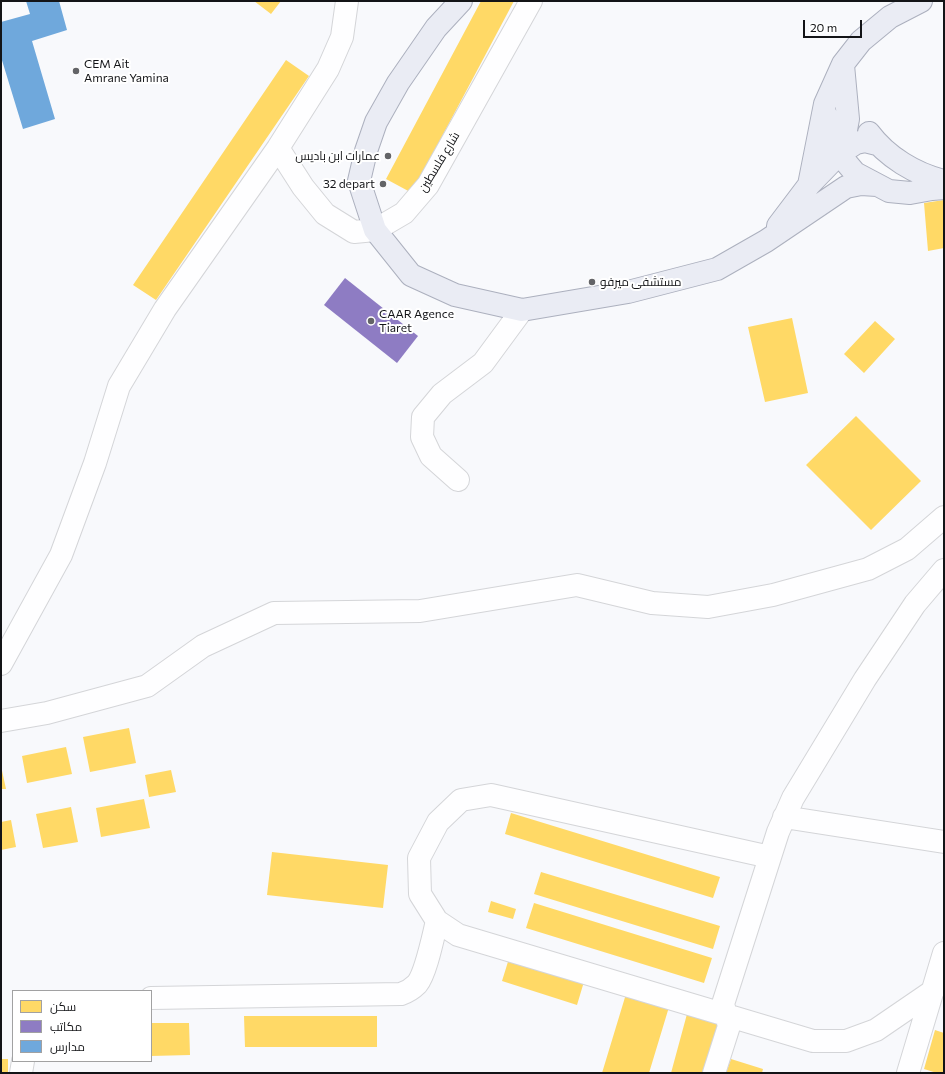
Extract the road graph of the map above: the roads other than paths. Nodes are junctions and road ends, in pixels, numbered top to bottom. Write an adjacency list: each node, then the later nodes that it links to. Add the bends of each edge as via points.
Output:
1 (347, 1): 11 (street, via 342,37 328,69)
2 (443, 1): 6 (main road)
3 (461, 1): 6 (main road)
4 (531, 1): 18 (street, شارع فلسطين, via 428,185 404,213)
5 (921, 1): 7 (main road, via 890,16 861,41)
6 (436, 28): 18 (main road, via 398,82 376,122 366,151 360,181)
7 (843, 64): 8 (main road); 9 (main road)
8 (846, 101): 10 (main road); 12 (main road, via 848,119)
9 (825, 104): 12 (main road, via 828,136); 14 (main road)
10 (877, 144): 12 (main road, via 866,141 856,143); 13 (main road, via 904,165)
11 (278, 148): 18 (street, شارع فلسطين, via 303,187 325,214 354,232); 24 (street, via 165,309 119,386 62,555)
12 (839, 154): 14 (main road); 15 (main road, via 856,174); 17 (main road)
13 (944, 181)
14 (809, 184): 19 (main road)
15 (877, 185): 16 (main road, via 888,191 910,193); 17 (main road, via 861,184 846,187)
16 (944, 188)
17 (829, 197): 19 (main road)
18 (375, 230): 20 (main road, via 411,275 455,296)
19 (766, 242): 20 (main road, via 717,270 628,292)
20 (522, 310): 21 (street, via 483,362 442,394 423,417 422,438 431,456)
21 (458, 480)
22 (944, 517): 25 (street, via 907,549 868,569 773,595 708,607 652,602 576,585 420,611 274,614 203,646 147,686 47,713)
23 (944, 570): 26 (street, via 915,604 865,679)
24 (1, 664)
25 (1, 721)
26 (784, 817): 27 (street); 28 (street)
27 (944, 842)
28 (770, 857): 29 (street, via 491,795 462,800 438,822 419,858 420,894); 33 (street, via 723,1004)
29 (437, 922): 32 (street, via 422,975 409,991 401,994); 33 (street, via 458,935)
30 (944, 953): 31 (street)
31 (937, 994): 33 (street, via 876,1030 846,1041 813,1041); 37 (street)
32 (152, 998)
33 (725, 1014): 36 (street, via 728,1026)
34 (23, 1062): 35 (street)
35 (21, 1073)
36 (714, 1073)
37 (908, 1073)

